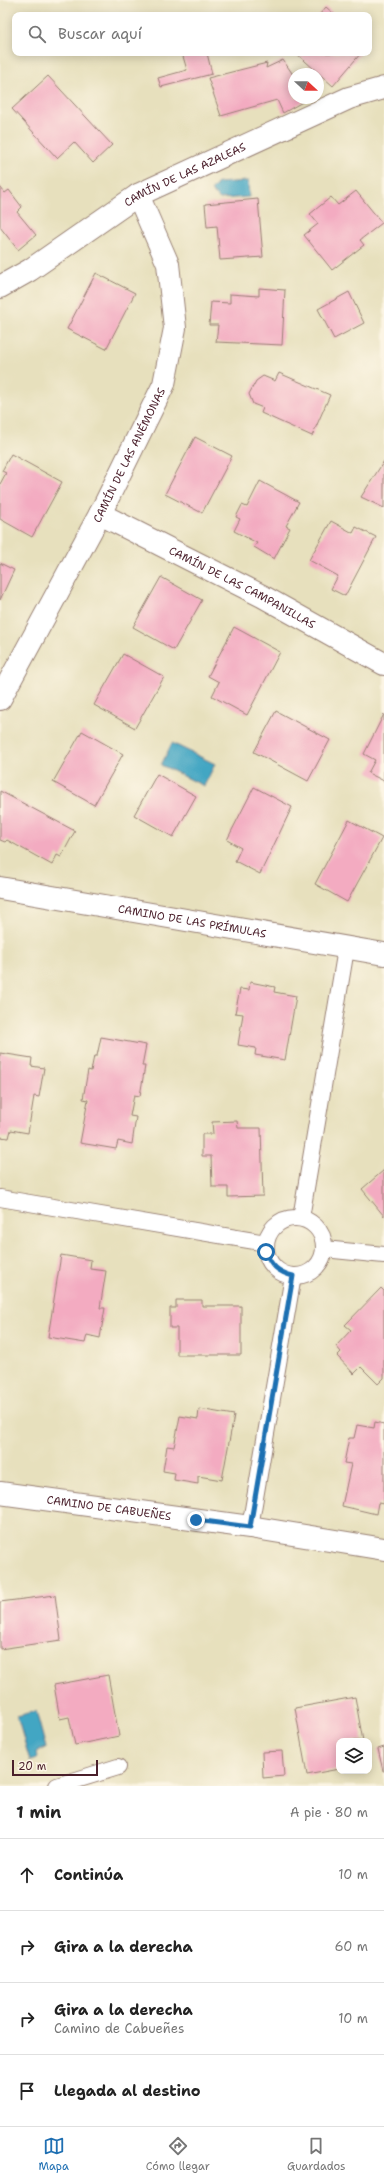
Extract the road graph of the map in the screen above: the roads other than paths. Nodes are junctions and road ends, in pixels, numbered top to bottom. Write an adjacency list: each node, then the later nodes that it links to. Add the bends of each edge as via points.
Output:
1 (384, 88): 2 (street, CAMÍN DE LAS AZALEAS, via 349,98)
2 (138, 195): 3 (street, CAMÍN DE LAS AZALEAS, via 30,270); 4 (street, CAMÍN DE LAS ANÉMONAS, via 168,264 175,328 164,384)
3 (0, 287)
4 (100, 514): 5 (street, CAMÍN DE LAS CAMPANILLAS, via 262,596); 6 (street, CAMÍN DE LAS ANÉMONAS)
5 (384, 664)
6 (0, 699)
7 (0, 888): 8 (street, CAMINO DE LAS PRÍMULAS)
8 (346, 949): 9 (street, CAMINO DE LAS PRÍMULAS); 11 (lane)
9 (384, 954)
10 (0, 1198): 12 (lane)
11 (301, 1218): 12 (lane, via 282,1220 274,1226); 13 (lane, via 317,1228 322,1237)
12 (266, 1243): 15 (lane, via 269,1261 275,1269)
13 (324, 1250): 14 (lane); 15 (lane, via 318,1264 311,1271)
14 (384, 1255)
15 (293, 1276): 17 (lane)
16 (0, 1493): 17 (street, CAMINO DE CABUEÑES)
17 (250, 1527): 18 (street, CAMINO DE CABUEÑES)
18 (384, 1549)
19 (118, 1767): 20 (lane)
20 (57, 1786)

